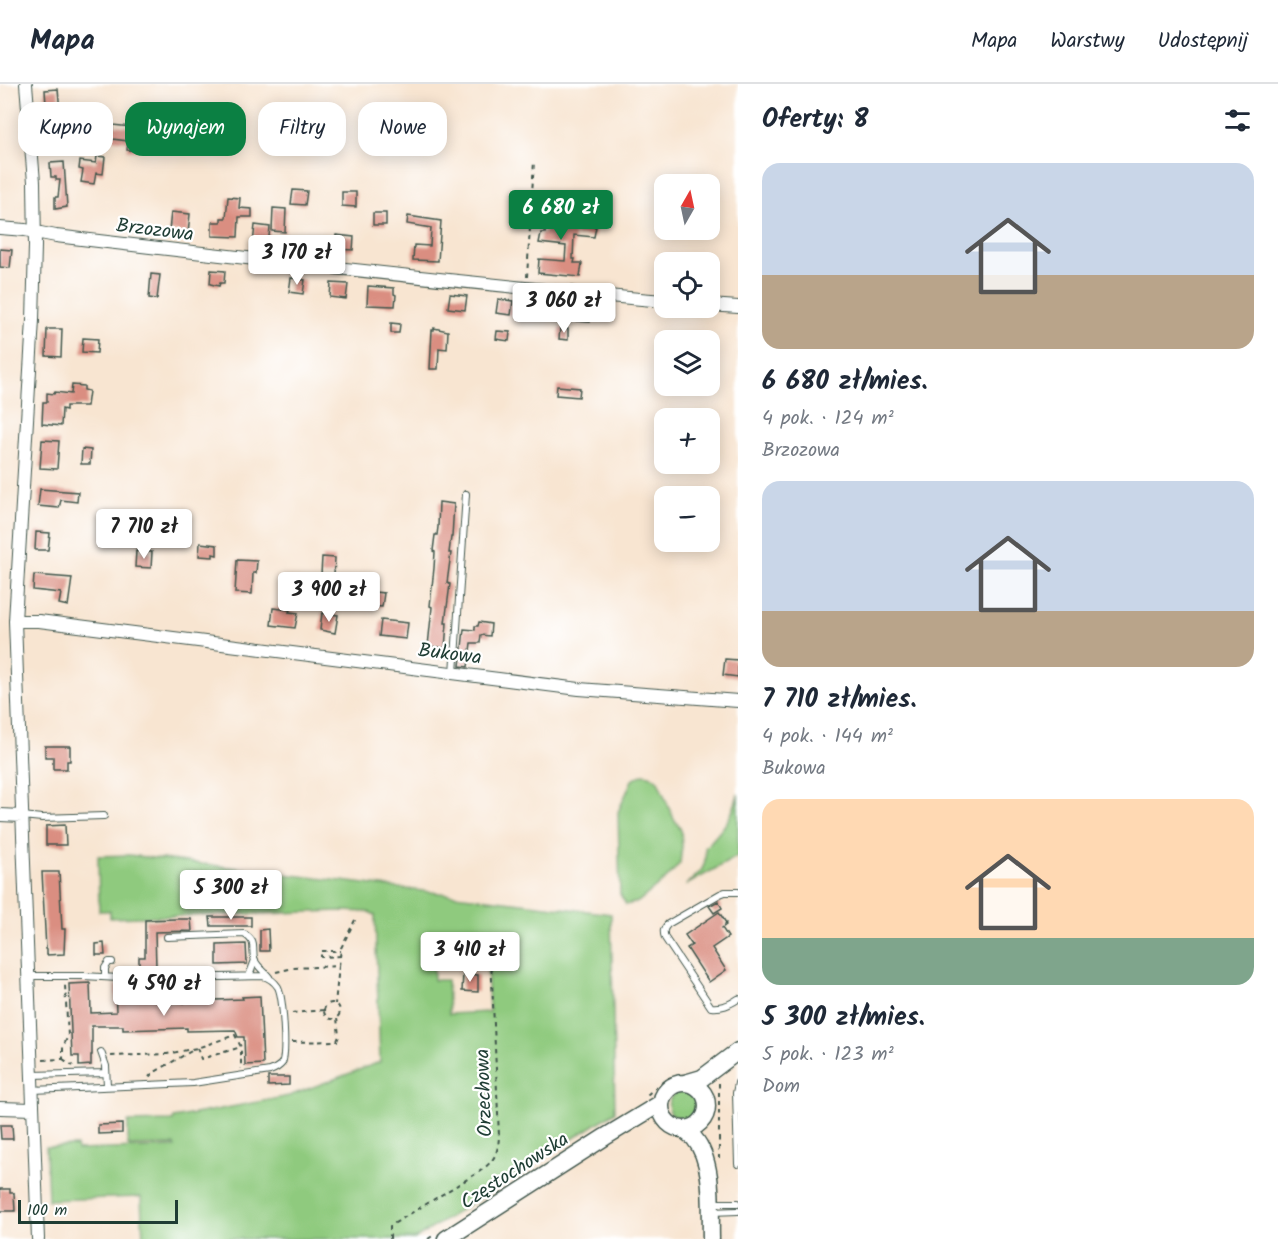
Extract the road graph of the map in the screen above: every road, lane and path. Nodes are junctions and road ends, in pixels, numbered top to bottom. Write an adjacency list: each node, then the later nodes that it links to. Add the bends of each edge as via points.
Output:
1 (26, 84): 4 (street)
2 (534, 161): 5 (path)
3 (0, 228): 4 (street, Brzozowa)
4 (35, 232): 5 (street, Brzozowa, via 287,264); 10 (street)
5 (526, 288): 6 (street, Brzozowa)
6 (654, 300)
7 (720, 306): 8 (street)
8 (738, 307)
9 (466, 494): 11 (lane)
10 (15, 621): 11 (street, Bukowa); 14 (street)
11 (454, 673): 12 (street, Bukowa, via 579,689)
12 (738, 701)
13 (0, 814): 14 (street)
14 (22, 816): 15 (lane); 25 (street)
15 (104, 816)
16 (738, 892): 32 (lane, via 720,894 668,924 663,933 711,1007 721,1008)
17 (356, 918): 20 (path)
18 (490, 936): 65 (path, Orzechowa, via 498,1151 492,1163 390,1226)
19 (167, 937): 22 (lane, via 244,934 252,941)
20 (341, 951): 21 (path); 21 (path, via 321,951 321,957)
21 (340, 956): 24 (path)
22 (255, 960): 27 (lane); 30 (lane)
23 (112, 962): 28 (lane, via 106,965)
24 (339, 966): 30 (path, via 293,968 278,971); 33 (path)
25 (28, 976): 26 (lane); 42 (street)
26 (65, 976): 28 (lane); 42 (path, via 68,1036 63,1059)
27 (249, 976): 29 (lane); 30 (lane)
28 (105, 977): 29 (lane)
29 (182, 977): 31 (lane)
30 (270, 978): 35 (lane, via 280,994)
31 (183, 998)
32 (738, 999)
33 (335, 1004): 34 (path, via 328,1004); 36 (path, via 340,1011)
34 (324, 1010): 35 (path); 36 (path, via 329,1019)
35 (283, 1014): 37 (lane)
36 (337, 1018): 37 (path, via 337,1041)
37 (284, 1042): 45 (lane, via 280,1065 270,1071)
38 (241, 1047): 39 (path, via 201,1059); 39 (path, via 235,1035); 45 (path)
39 (197, 1048): 41 (path, via 167,1054); 48 (path, via 153,1073)
40 (738, 1051): 46 (main road, via 702,1078); 51 (main road, via 717,1078)
41 (102, 1054): 43 (lane)
42 (31, 1060): 44 (street)
43 (106, 1073): 44 (lane); 49 (lane)
44 (31, 1075): 50 (street)
45 (242, 1075): 48 (lane)
46 (686, 1083): 51 (main road, via 699,1088); 52 (main road, via 672,1086)
47 (738, 1083): 59 (lane)
48 (146, 1085): 49 (lane)
49 (107, 1086): 50 (lane)
50 (32, 1090): 54 (street)
51 (706, 1101): 56 (main road)
52 (661, 1102): 55 (main road); 58 (main road, Częstochowska)
53 (0, 1108): 54 (street)
54 (33, 1108): 64 (street)
55 (665, 1119): 57 (main road); 58 (main road, Częstochowska)
56 (702, 1119): 57 (main road); 60 (main road)
57 (683, 1129): 60 (main road, via 701,1150)
58 (605, 1137): 66 (main road, Częstochowska)
59 (738, 1164)
60 (710, 1180): 62 (main road)
61 (738, 1203): 62 (lane)
62 (710, 1208): 63 (lane); 67 (main road)
63 (738, 1211)
64 (38, 1239)
65 (390, 1239)
66 (446, 1239)
67 (711, 1239)

